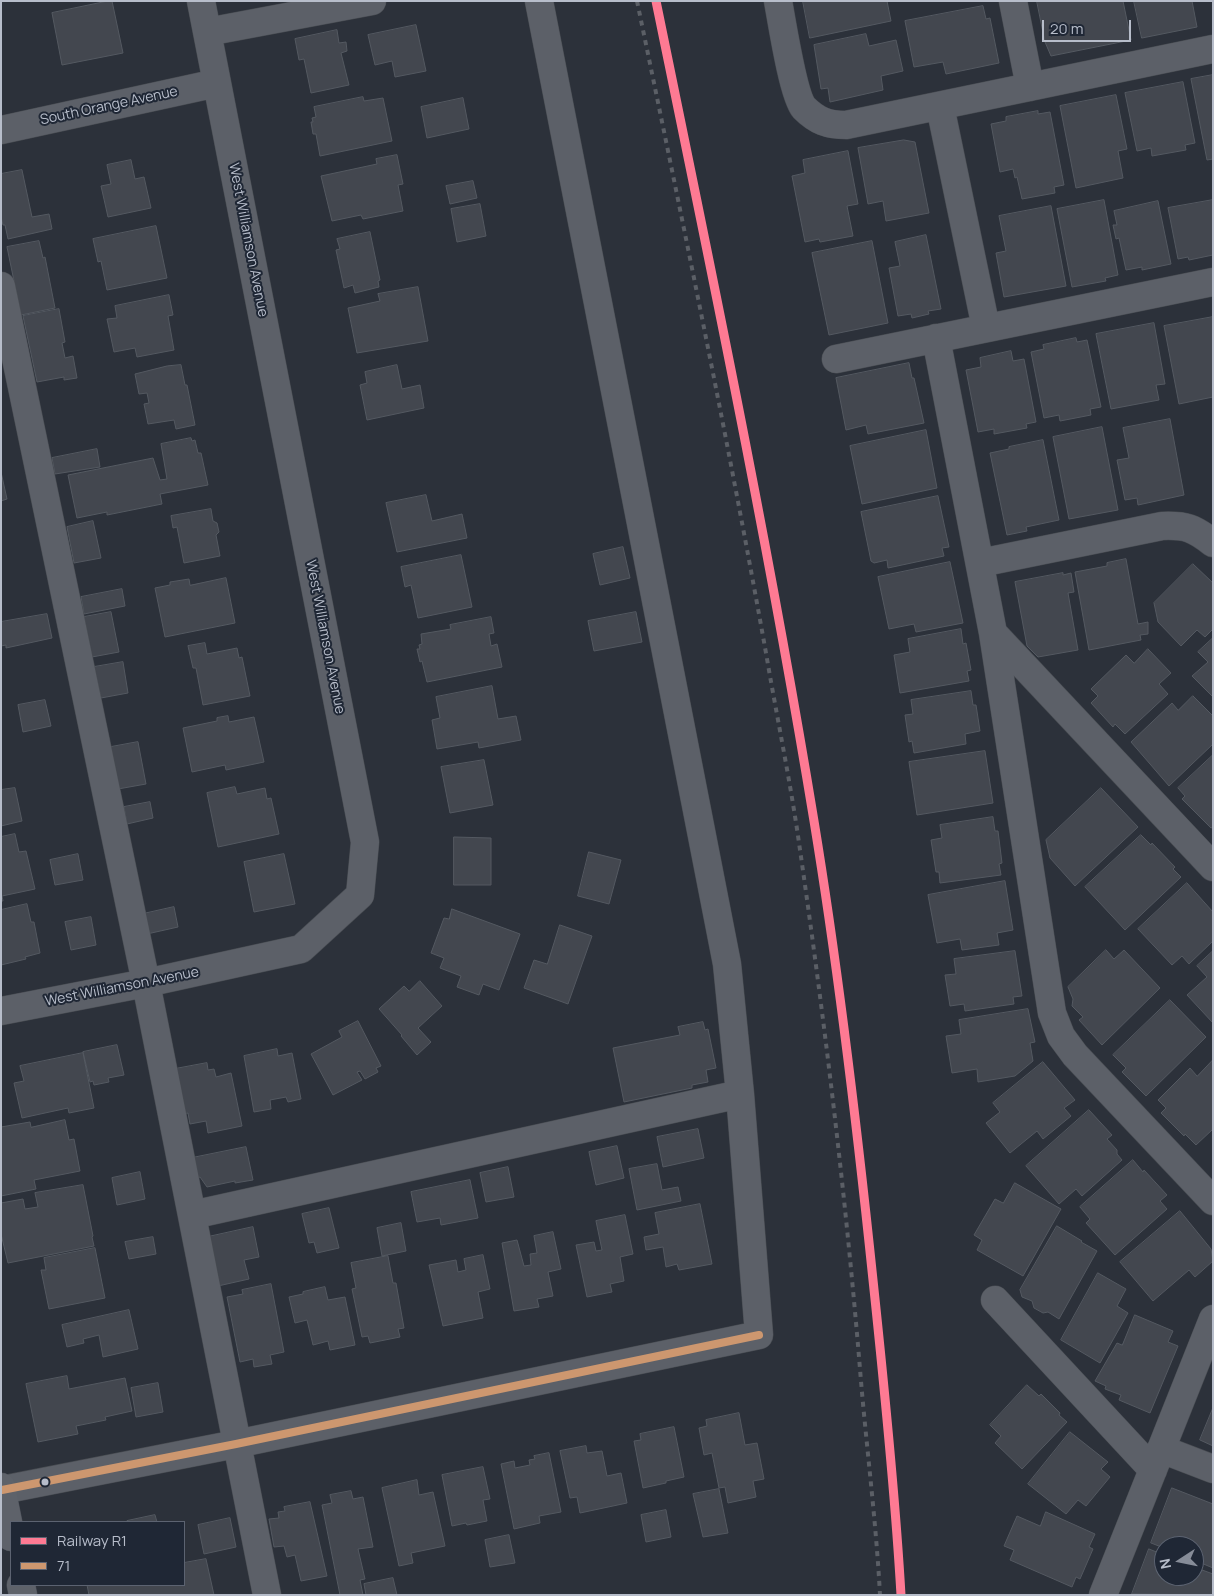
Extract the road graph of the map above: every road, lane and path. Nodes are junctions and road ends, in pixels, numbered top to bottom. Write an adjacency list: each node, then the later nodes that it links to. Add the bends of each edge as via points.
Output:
1 (201, 1): 6 (street, West Williamson Avenue)
2 (372, 1): 6 (street)
3 (539, 1): 23 (street, via 727,964)
4 (778, 1): 10 (street, via 796,91 803,106 815,117 829,125 846,125)
5 (1013, 1): 9 (street)
6 (207, 32): 8 (street, West Williamson Avenue)
7 (1213, 49): 9 (street)
8 (217, 83): 11 (street, South Orange Avenue); 21 (street, West Williamson Avenue, via 365,842 360,895 302,949)
9 (1030, 87): 10 (street)
10 (940, 106): 14 (street)
11 (1, 130)
12 (1213, 282): 14 (street)
13 (1, 286): 21 (street)
14 (986, 328): 15 (street)
15 (936, 338): 16 (street); 18 (street)
16 (836, 359)
17 (1213, 543): 18 (street, via 1199,532 1180,525 1162,526)
18 (980, 563): 19 (street)
19 (993, 633): 20 (street); 24 (street, via 1052,1012 1061,1036 1075,1055)
20 (1213, 867)
21 (146, 984): 22 (street, West Williamson Avenue); 25 (street)
22 (1, 1011)
23 (740, 1094): 25 (street); 28 (street, via 759,1335)
24 (1213, 1201)
25 (192, 1215): 28 (street)
26 (995, 1300): 29 (street)
27 (1213, 1319): 29 (street)
28 (236, 1444): 31 (street); 33 (street)
29 (1157, 1459): 30 (street); 34 (street)
30 (1213, 1470)
31 (2, 1489): 32 (main road)
32 (10, 1532)
33 (267, 1595)
34 (1103, 1595)

